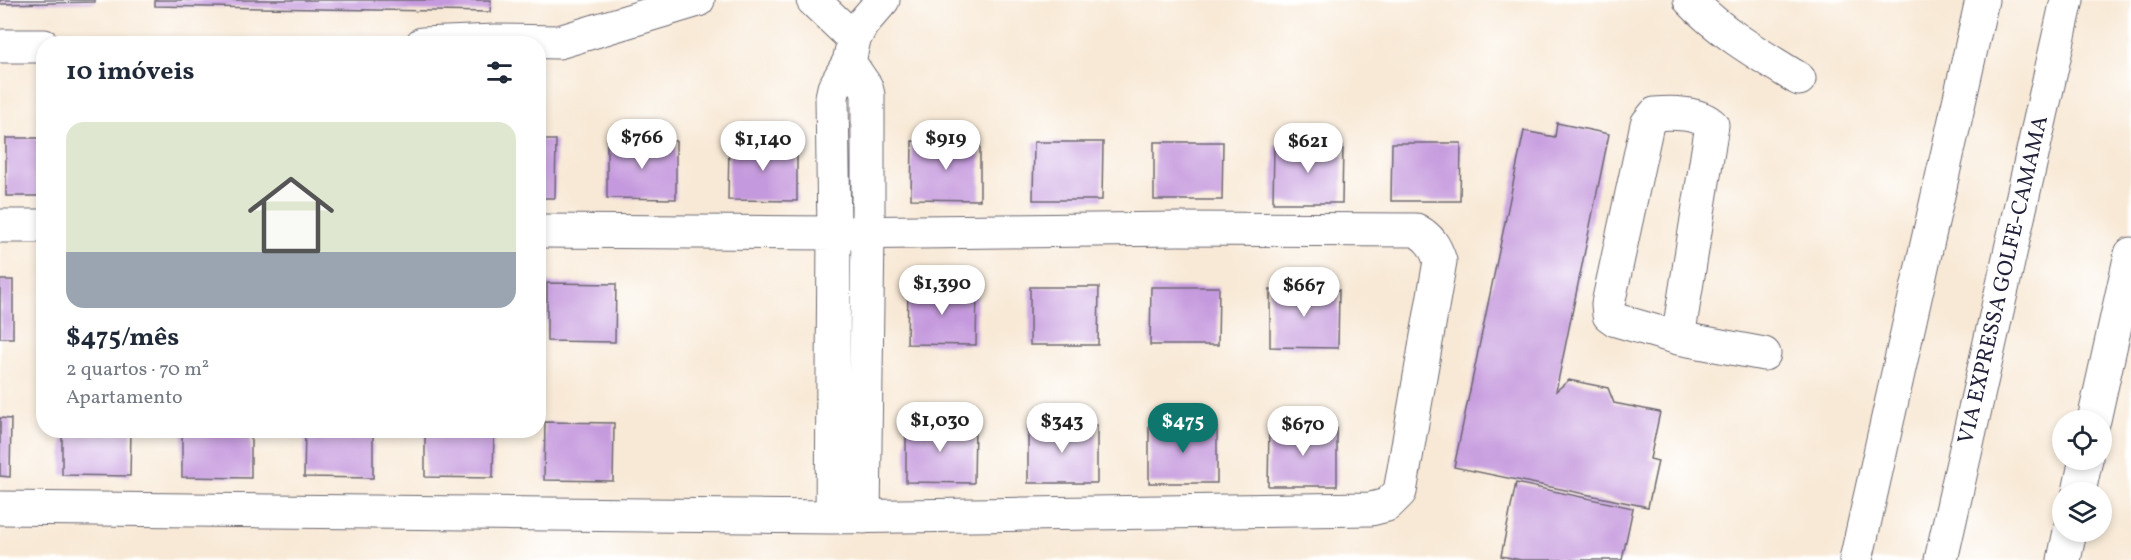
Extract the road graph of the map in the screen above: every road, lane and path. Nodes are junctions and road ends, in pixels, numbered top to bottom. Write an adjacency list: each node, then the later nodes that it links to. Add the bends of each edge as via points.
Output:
1 (698, 0): 7 (main road, via 559,42)
2 (813, 0): 10 (main road)
3 (883, 0): 10 (main road, via 862,24)
4 (1690, 0): 11 (main road, via 1703,14)
5 (1982, 0): 25 (main road)
6 (2067, 0): 26 (main road, VIA EXPRESSA GOLFE-CAMAMA)
7 (546, 42)
8 (0, 46): 9 (main road)
9 (36, 46)
10 (851, 50): 15 (main road, via 868,94); 16 (main road, via 832,97)
11 (1799, 79)
12 (0, 226): 13 (main road)
13 (36, 226)
14 (546, 231): 16 (main road)
15 (868, 232): 16 (main road); 23 (main road); 23 (main road, via 1416,230 1435,246 1440,261 1400,492 1387,505 1371,509)
16 (834, 233): 22 (main road)
17 (2131, 254): 20 (main road)
18 (1677, 338): 18 (main road, via 1616,320 1609,315 1608,304 1647,124 1655,114 1670,112 1707,120 1712,125); 19 (main road)
19 (1764, 354)
20 (2096, 410)
21 (0, 508): 22 (main road)
22 (832, 517): 23 (main road)
23 (864, 517)
24 (2068, 542): 27 (main road)
25 (1856, 560)
26 (1941, 560)
27 (2064, 560)

